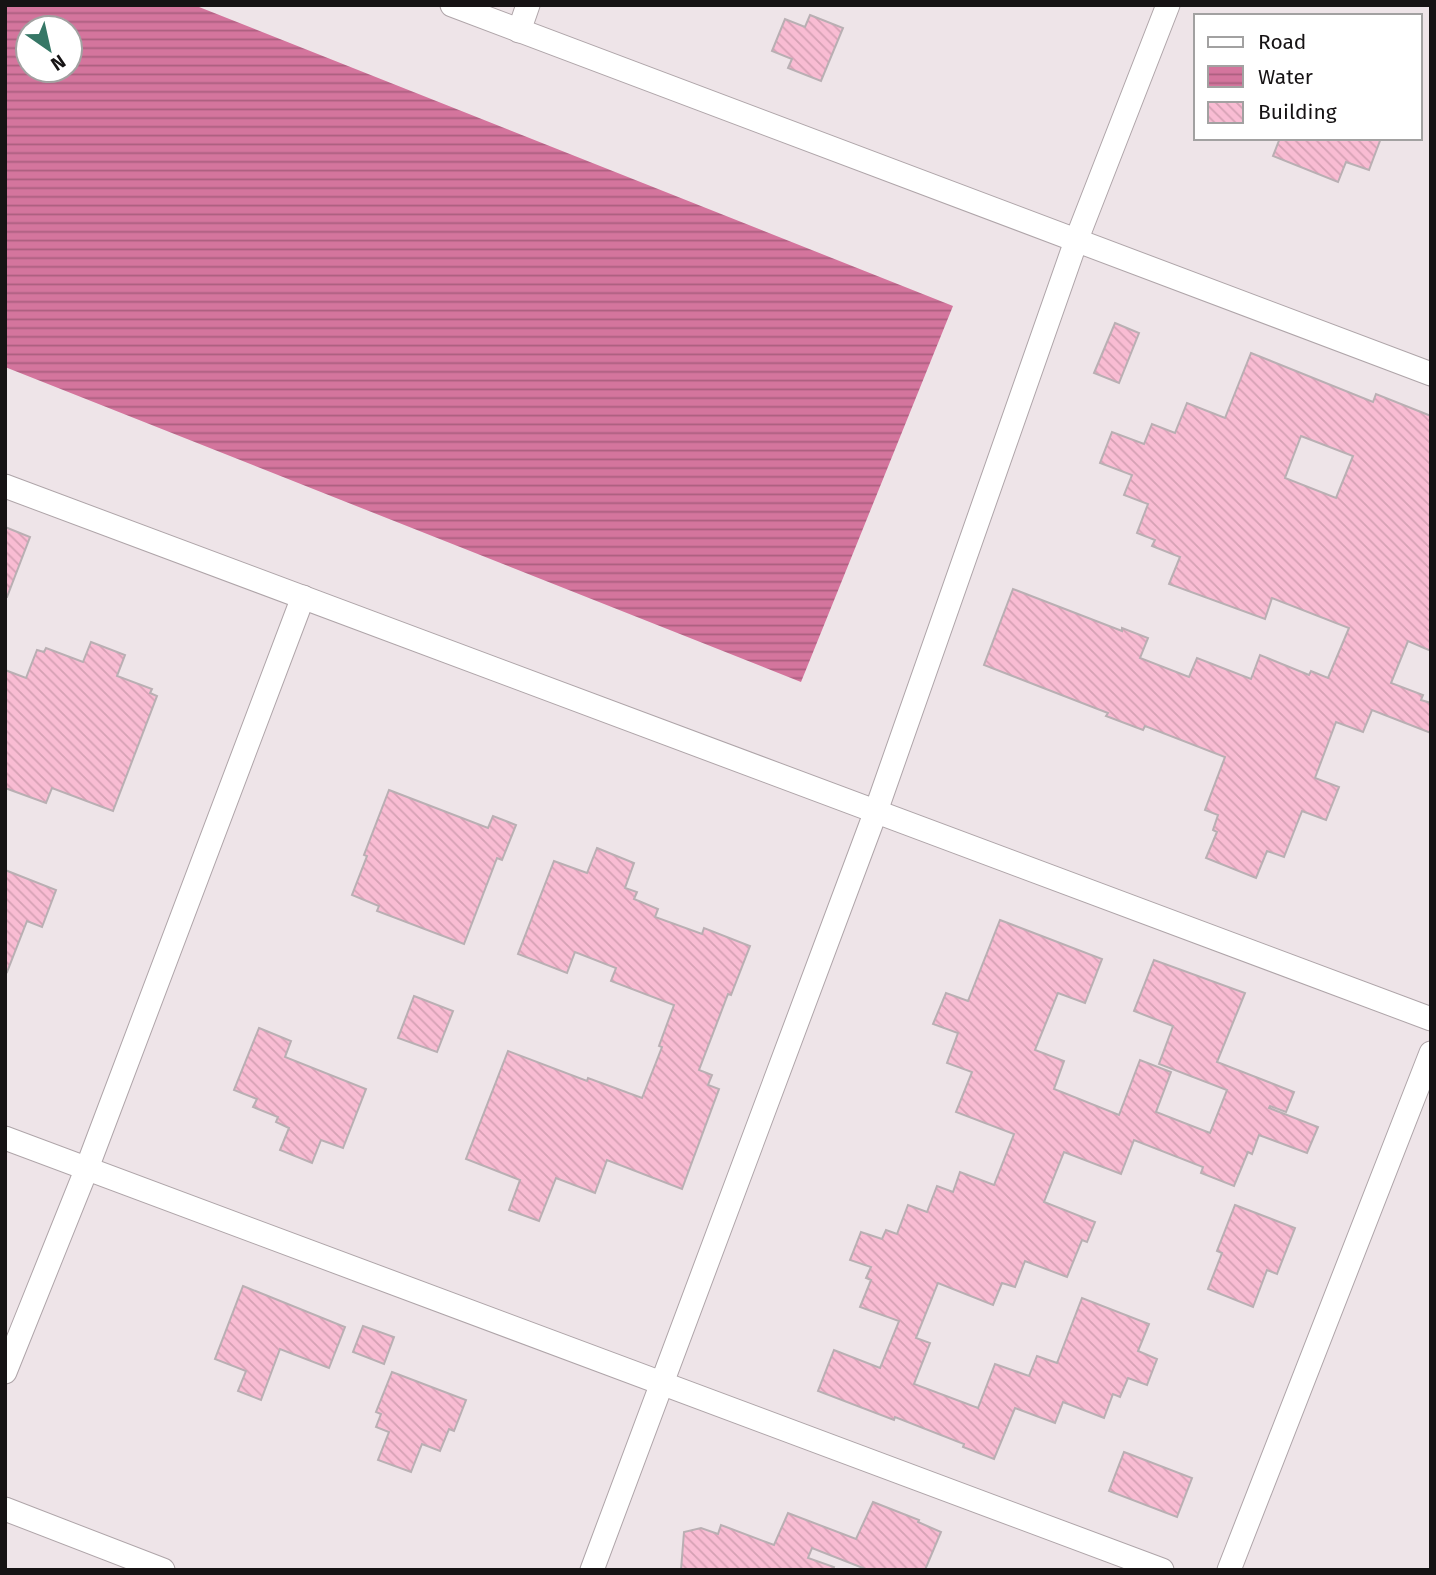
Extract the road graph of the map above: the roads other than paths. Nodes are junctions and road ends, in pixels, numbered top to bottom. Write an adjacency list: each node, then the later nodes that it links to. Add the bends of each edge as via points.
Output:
1 (452, 5): 4 (street)
2 (528, 5): 4 (street)
3 (1168, 5): 5 (street)
4 (519, 30): 5 (street)
5 (1076, 241): 6 (street); 9 (street)
6 (1431, 374)
7 (5, 485): 8 (street)
8 (303, 597): 9 (street); 13 (street)
9 (876, 811): 10 (street); 15 (street)
10 (1431, 1019)
11 (1431, 1053): 20 (street)
12 (5, 1138): 13 (street)
13 (87, 1168): 14 (street); 15 (street)
14 (5, 1372)
15 (662, 1383): 18 (street); 19 (street)
16 (5, 1509): 17 (street)
17 (163, 1570)
18 (592, 1570)
19 (1162, 1570)
20 (1229, 1570)

